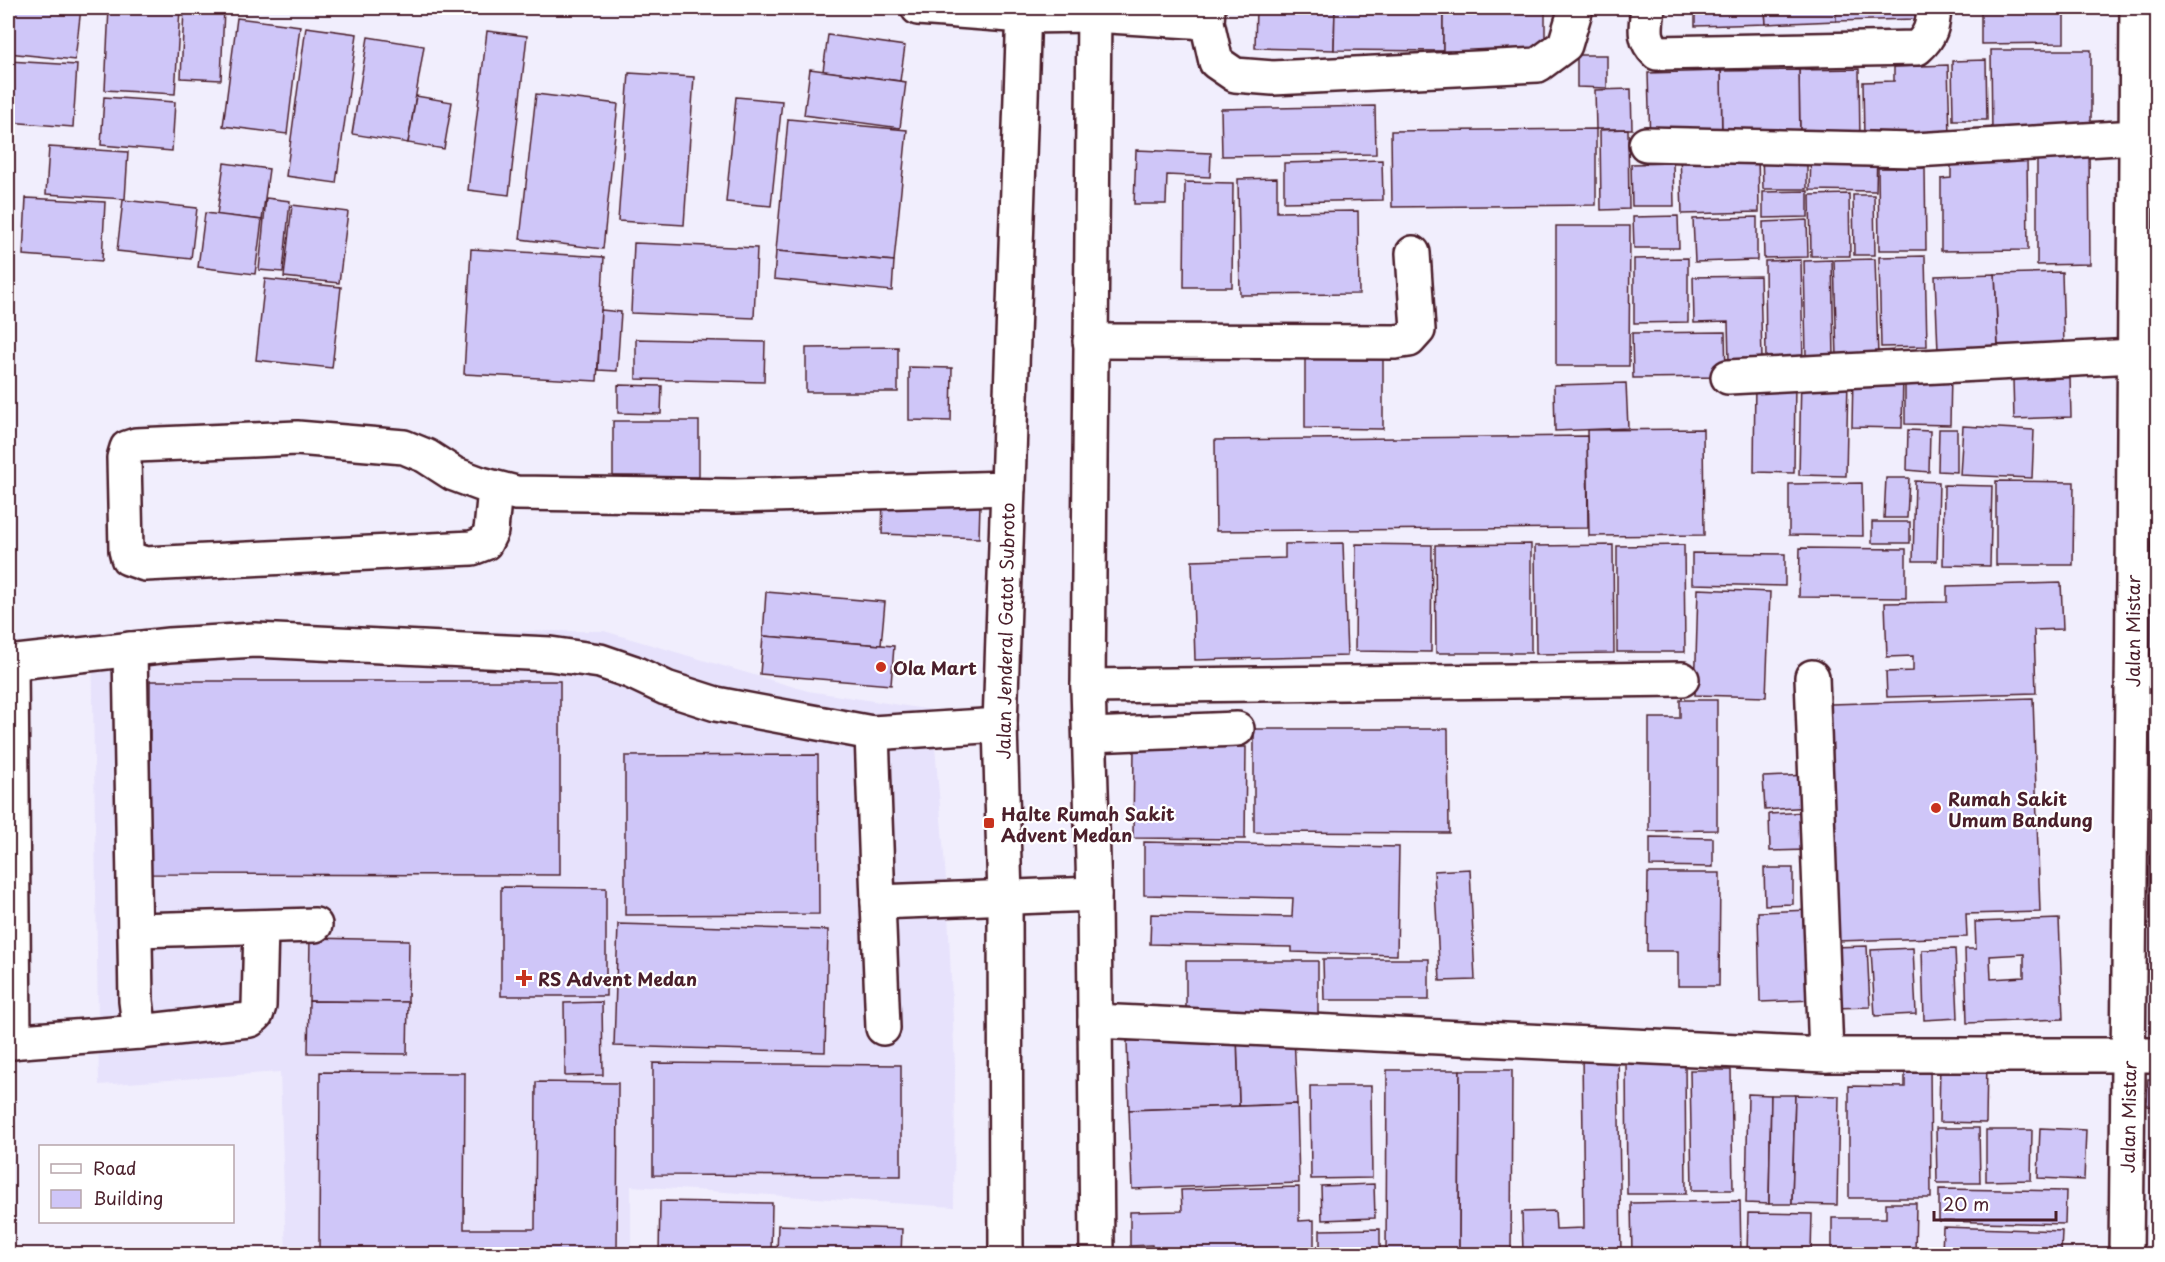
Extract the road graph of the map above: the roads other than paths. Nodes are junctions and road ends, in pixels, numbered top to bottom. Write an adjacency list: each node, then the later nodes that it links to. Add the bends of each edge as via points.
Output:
1 (918, 8): 6 (street)
2 (1576, 8): 7 (street, via 1565,45 1538,65 1273,78 1235,75 1216,62)
3 (1648, 8): 4 (street, via 1645,35 1657,53 1917,48 1927,40 1933,27)
4 (1934, 8)
5 (1094, 11): 6 (street); 7 (street); 14 (street)
6 (1024, 12): 18 (street, Jalan Jenderal Gatot Subroto)
7 (1207, 15)
8 (2144, 25): 9 (street, Jalan Mistar)
9 (2136, 137): 10 (street, via 1915,150); 11 (street, Jalan Mistar)
10 (1646, 144)
11 (2146, 180): 13 (street, Jalan Mistar)
12 (1413, 253): 14 (street, via 1418,330 1409,339)
13 (2146, 265): 15 (street, Jalan Mistar)
14 (1090, 341): 24 (street)
15 (2134, 356): 16 (street); 19 (street, Jalan Mistar)
16 (1728, 377)
17 (495, 488): 17 (street, via 491,531 485,543 472,548 145,564 128,558 126,550 124,458 127,448 136,445 297,438 404,447 454,474); 18 (street, via 564,495 734,496)
18 (1008, 488): 25 (street, Jalan Jenderal Gatot Subroto)
19 (2145, 575): 31 (street, Jalan Mistar)
20 (130, 649): 21 (street); 27 (street, via 255,640 550,654 600,661 716,704); 35 (street)
21 (9, 663): 39 (street)
22 (1812, 678): 40 (street)
23 (1682, 679): 24 (street)
24 (1088, 686): 28 (street)
25 (1000, 725): 27 (street); 30 (street, Jalan Jenderal Gatot Subroto)
26 (1238, 729): 28 (street)
27 (872, 733): 32 (street)
28 (1090, 735): 29 (street)
29 (1094, 894): 30 (street); 36 (street)
30 (1005, 897): 32 (street); 42 (street, Jalan Jenderal Gatot Subroto)
31 (2145, 901): 41 (street, Jalan Mistar)
32 (878, 902): 37 (street)
33 (315, 925): 34 (street)
34 (261, 927): 35 (street); 38 (street, via 256,1016 239,1022)
35 (135, 930): 38 (street)
36 (1095, 1021): 40 (street); 43 (street)
37 (883, 1028)
38 (140, 1032): 39 (street)
39 (11, 1042)
40 (1826, 1055): 41 (street)
41 (2144, 1055): 44 (street, Jalan Mistar)
42 (1006, 1254)
43 (1097, 1254)
44 (2126, 1254)

